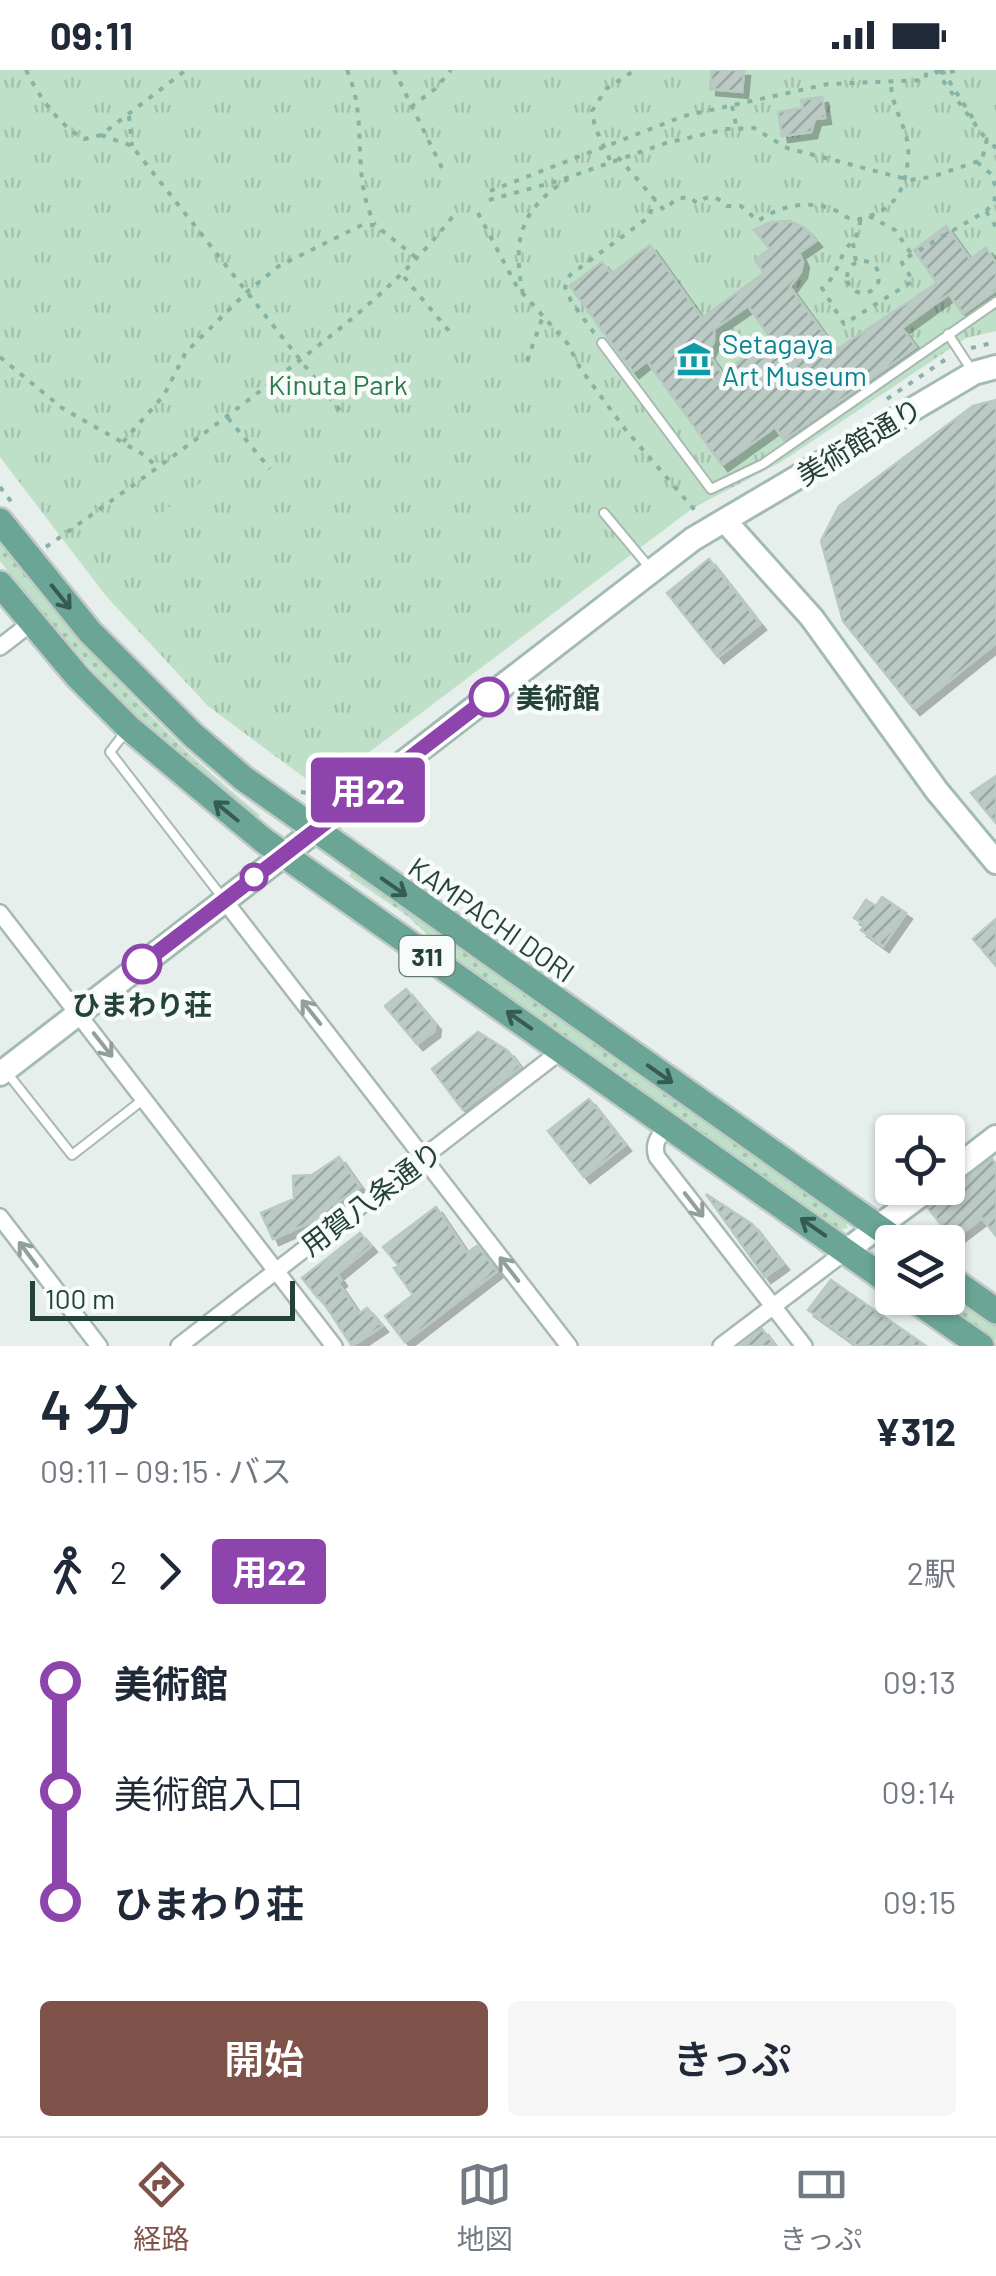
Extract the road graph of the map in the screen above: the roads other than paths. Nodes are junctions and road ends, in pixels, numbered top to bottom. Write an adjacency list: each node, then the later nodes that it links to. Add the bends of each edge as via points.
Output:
1 (996, 302): 2 (lane)
2 (948, 334): 4 (lane); 5 (lane)
3 (602, 343): 5 (lane, via 711,489)
4 (985, 370): 5 (street, 美術館通り)
5 (771, 475): 8 (street, 美術館通り)
6 (604, 513): 9 (lane)
7 (12, 519): 14 (main road, KAMPACHI DORI / 311, one-way to 14, via 67,606 130,675)
8 (718, 525): 9 (street, 美術館通り); 16 (street, via 812,618)
9 (651, 571): 14 (street, 美術館通り)
10 (0, 584): 11 (main road, 311)
11 (31, 623): 12 (street); 13 (main road, 311)
12 (0, 648)
13 (129, 728): 15 (main road, 311, one-way to 13); 17 (lane, via 110,752)
14 (314, 831): 15 (street, 美術館通り); 30 (main road, KAMPACHI DORI / 311, one-way to 30)
15 (283, 855): 17 (street, 美術館通り); 20 (main road, 311, one-way to 15)
16 (996, 862)
17 (224, 900): 19 (street, 美術館通り); 25 (street, one-way to 17)
18 (0, 913): 19 (street)
19 (78, 1014): 21 (street, 美術館通り); 22 (street, one-way to 22)
20 (562, 1050): 23 (main road, 311); 25 (street, 用賀八条通り)
21 (3, 1072): 22 (lane, via 72,1155)
22 (144, 1099): 33 (street)
23 (668, 1124): 32 (main road, 311, one-way to 23); 36 (street, one-way to 36, via 656,1141 657,1157)
24 (996, 1137): 26 (street)
25 (423, 1158): 33 (street, 用賀八条通り); 42 (street, one-way to 25)
26 (965, 1161)
27 (915, 1205): 29 (street)
28 (0, 1217): 39 (street, one-way to 28)
29 (897, 1225)
30 (875, 1226)
31 (875, 1240): 32 (street)
32 (846, 1251): 34 (main road, 311); 36 (street)
33 (276, 1271): 40 (street, 用賀八条通り); 41 (street)
34 (875, 1272)
35 (965, 1289): 37 (main road)
36 (773, 1306): 43 (street); 44 (street)
37 (996, 1311)
38 (936, 1315): 45 (main road)
39 (99, 1346)
40 (178, 1346)
41 (334, 1346)
42 (569, 1346)
43 (721, 1346)
44 (804, 1346)
45 (981, 1346)

